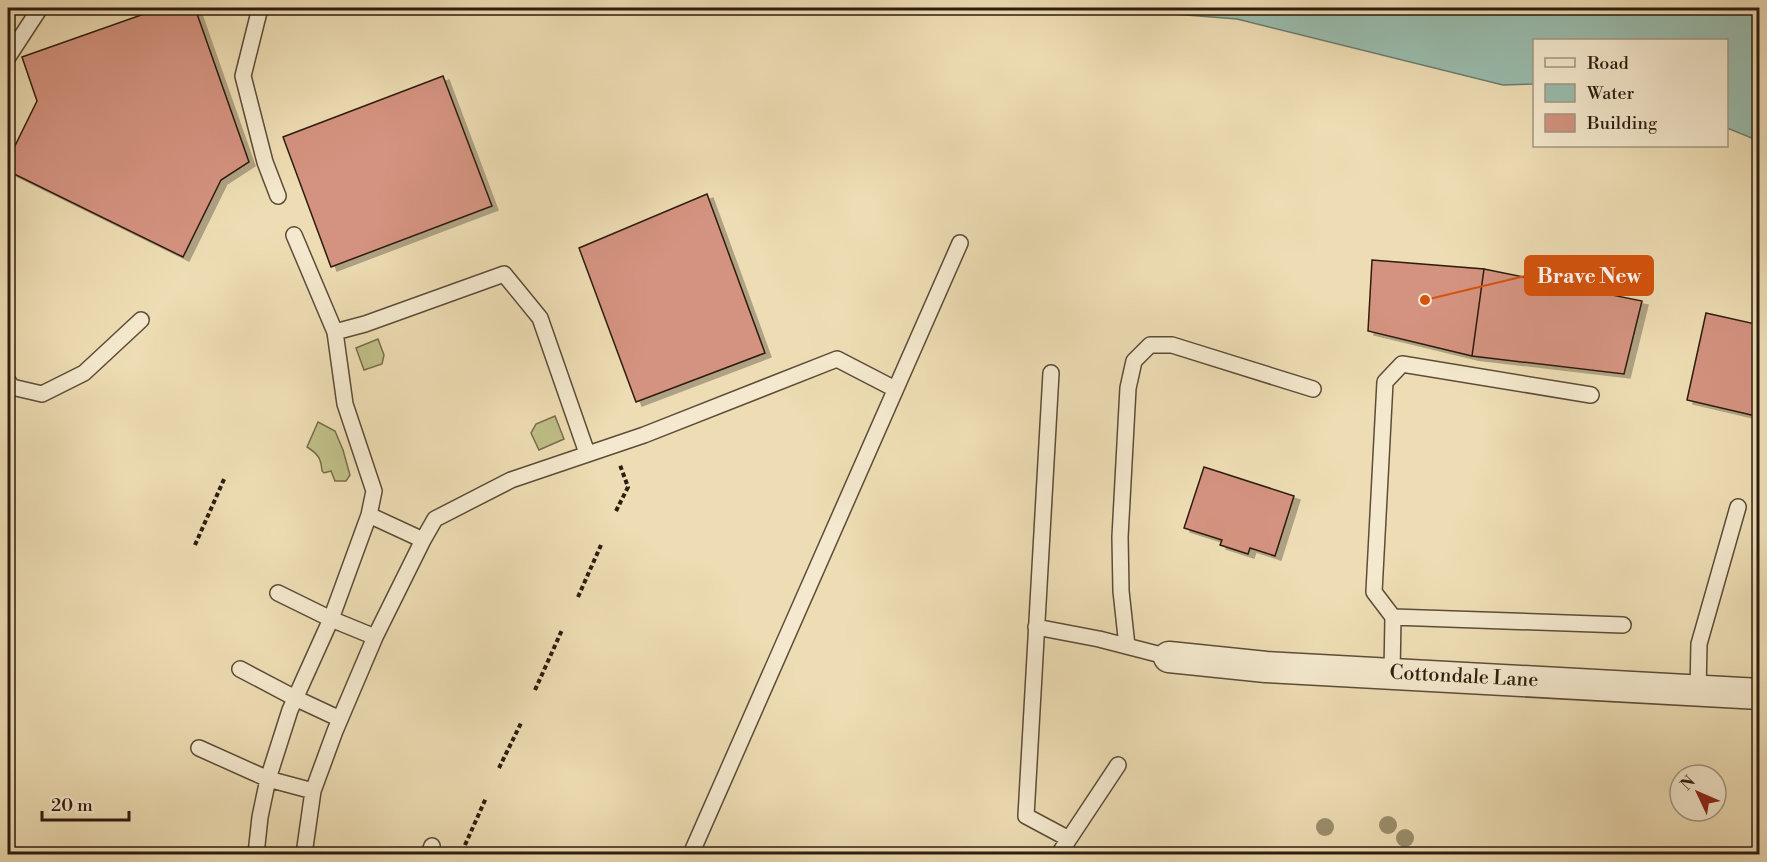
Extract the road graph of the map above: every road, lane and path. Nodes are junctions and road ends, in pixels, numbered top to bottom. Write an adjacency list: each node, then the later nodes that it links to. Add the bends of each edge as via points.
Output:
1 (40, 8): 3 (lane)
2 (260, 8): 4 (lane, via 243,76)
3 (8, 57)
4 (278, 196)
5 (294, 235): 8 (lane)
6 (960, 243): 11 (lane)
7 (141, 320): 10 (lane, via 84,373 42,394)
8 (335, 332): 14 (lane, via 504,274 540,318); 19 (lane, via 345,404 374,491)
9 (1051, 373): 28 (lane)
10 (9, 388)
11 (895, 389): 14 (lane, via 837,359 644,435); 51 (lane)
12 (1313, 389): 31 (lane, via 1172,345 1150,345 1134,361 1128,388 1120,537)
13 (1591, 395): 25 (lane, via 1401,364 1385,382 1374,592)
14 (587, 453): 20 (lane, via 512,480 435,519)
15 (620, 463): 18 (path, via 628,486)
16 (225, 477): 21 (path)
17 (1738, 507): 36 (lane, via 1699,644)
18 (616, 511)
19 (369, 515): 20 (lane); 26 (lane)
20 (423, 540): 30 (lane)
21 (195, 545)
22 (601, 545): 24 (path)
23 (278, 592): 26 (lane)
24 (578, 597)
25 (1394, 617): 27 (lane); 34 (lane)
26 (331, 619): 30 (lane); 38 (lane)
27 (1623, 625)
28 (1036, 627): 31 (lane); 47 (lane, via 1026,816)
29 (562, 630): 35 (path)
30 (375, 637): 39 (lane)
31 (1127, 646): 32 (lane)
32 (1169, 657): 34 (street, Cottondale Lane, via 1266,667)
33 (240, 669): 38 (lane)
34 (1392, 673): 36 (street, Cottondale Lane)
35 (535, 690)
36 (1698, 691): 37 (street, Cottondale Lane)
37 (1760, 694)
38 (295, 698): 39 (lane); 44 (lane)
39 (340, 718): 45 (lane)
40 (522, 721): 43 (path)
41 (199, 748): 44 (lane)
42 (1118, 765): 47 (lane)
43 (499, 768)
44 (268, 779): 45 (lane); 49 (lane)
45 (313, 791): 50 (lane)
46 (486, 798): 48 (path)
47 (1070, 839): 52 (lane)
48 (465, 845)
49 (256, 855)
50 (304, 855)
51 (691, 855)
52 (1059, 855)

